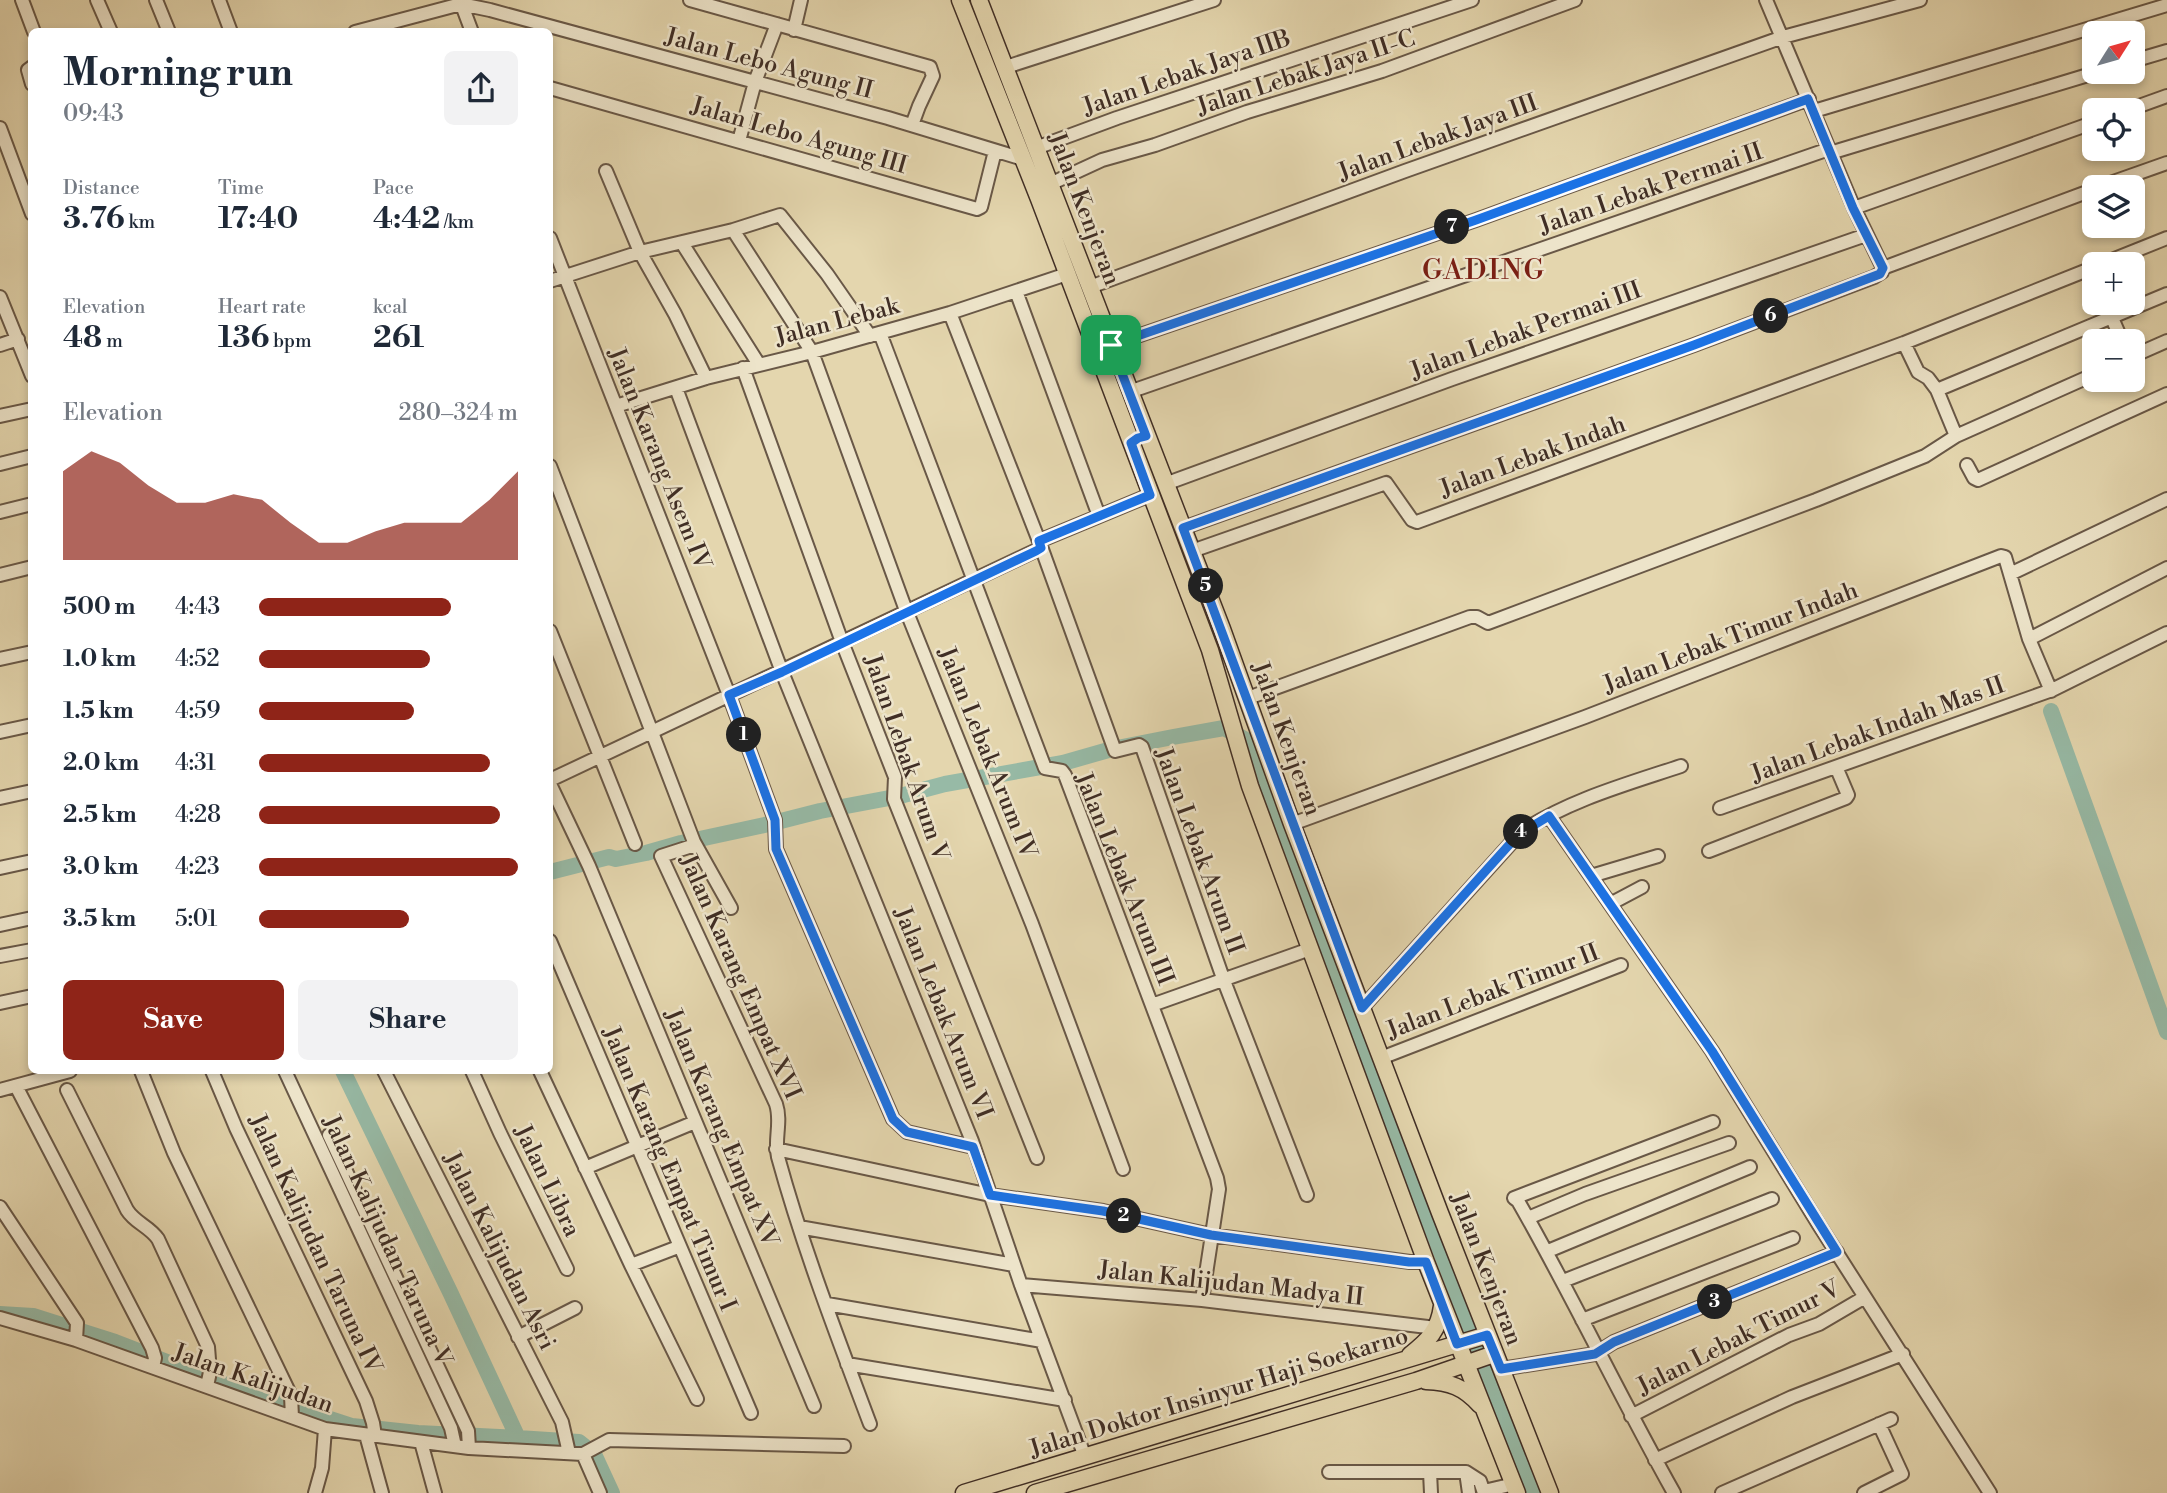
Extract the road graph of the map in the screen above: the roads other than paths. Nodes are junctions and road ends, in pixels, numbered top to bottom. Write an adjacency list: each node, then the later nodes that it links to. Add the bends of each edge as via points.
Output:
1 (22, 0): 18 (street)
2 (97, 0): 19 (street)
3 (156, 0): 20 (street)
4 (219, 0): 21 (street)
5 (690, 0): 17 (street)
6 (801, 0): 24 (street)
7 (960, 0): 41 (main road, Jalan Kenjeran)
8 (979, 0): 28 (main road, Jalan Kenjeran)
9 (1214, 0): 28 (street)
10 (1472, 0): 41 (street, Jalan Lebak Jaya IIB, via 1130,114)
11 (1575, 0): 45 (street, Jalan Lebak Jaya II-C, via 1393,68 1102,160)
12 (1766, 0): 25 (street)
13 (1920, 0): 25 (street, Jalan Lebak Jaya III)
14 (460, 2): 15 (street, Jalan Lebo Agung II); 22 (street); 23 (street)
15 (491, 5): 30 (street, Jalan Lebo Agung II)
16 (2167, 5): 34 (street)
17 (777, 24): 24 (street); 30 (street)
18 (32, 28)
19 (109, 28)
20 (167, 28)
21 (230, 28)
22 (369, 28)
23 (470, 28)
24 (794, 30): 35 (street, via 930,67 933,76)
25 (1783, 37): 34 (street); 61 (street, Jalan Lebak Jaya III)
26 (2167, 51): 27 (street)
27 (2146, 57)
28 (1006, 67): 41 (main road, Jalan Kenjeran)
29 (2082, 77): 40 (street, Jalan Lebak Permai II)
30 (755, 82): 35 (street, Jalan Lebo Agung II); 38 (street)
31 (553, 89): 38 (street, Jalan Lebo Agung III)
32 (2167, 96): 33 (street)
33 (2145, 104)
34 (1811, 105): 40 (street); 73 (street)
35 (912, 125): 39 (street, Jalan Lebo Agung II)
36 (2082, 127): 48 (street)
37 (0, 128): 47 (street)
38 (739, 141): 39 (street, Jalan Lebo Agung III, via 977,209)
39 (995, 151): 41 (street, Jalan Lebo Agung II)
40 (1830, 151): 48 (street); 83 (street, Jalan Lebak Permai II)
41 (1030, 153): 45 (main road, Jalan Kenjeran); 58 (main road, Jalan Kenjeran)
42 (2167, 163): 44 (street)
43 (606, 171): 54 (street)
44 (2133, 175)
45 (1050, 184): 61 (main road, Jalan Kenjeran)
46 (2082, 194): 56 (street)
47 (28, 203)
48 (1853, 208): 50 (street)
49 (733, 230): 52 (street); 68 (street, Jalan Lebak Arum III, via 777,216 784,219); 75 (street, Jalan Lebak Arum IV)
50 (1866, 235): 56 (street); 95 (street, Jalan Lebak Permai III)
51 (2167, 238): 55 (street)
52 (682, 243): 54 (street); 76 (street)
53 (553, 246): 59 (street, Jalan Karang Asem IV)
54 (640, 252): 59 (street); 79 (street)
55 (2132, 252)
56 (1883, 268): 101 (street, via 1874,276 1707,340)
57 (2082, 272): 71 (street)
58 (1067, 274): 62 (street, Jalan Lebak); 88 (main road, Jalan Kenjeran)
59 (565, 277): 60 (street); 85 (street, Jalan Karang Asem IV)
60 (553, 280)
61 (1090, 287): 73 (main road, Jalan Kenjeran)
62 (1016, 291): 65 (street, Jalan Lebak); 100 (street)
63 (2166, 296): 66 (street)
64 (2, 303): 69 (street)
65 (950, 313): 68 (street, Jalan Lebak); 102 (street, Jalan Lebak Arum II)
66 (2112, 318): 67 (street); 82 (street)
67 (2117, 329)
68 (875, 334): 75 (street, Jalan Lebak); 108 (street, Jalan Lebak Arum III)
69 (19, 339): 72 (street); 77 (street)
70 (2167, 341): 74 (street)
71 (1904, 343): 82 (street, via 1918,372); 103 (street, Jalan Lebak Indah, via 1417,522 1386,483)
72 (0, 345)
73 (1111, 345): 83 (main road, Jalan Kenjeran)
74 (2145, 351)
75 (812, 352): 76 (street, Jalan Lebak); 109 (street, Jalan Lebak Arum IV)
76 (758, 363): 78 (street, Jalan Lebak)
77 (28, 365)
78 (743, 368): 79 (street, Jalan Lebak); 113 (street, Jalan Lebak Arum V)
79 (706, 378): 81 (street, Jalan Lebak)
80 (2082, 380): 89 (street)
81 (676, 388): 85 (street, Jalan Lebak); 116 (street, Jalan Lebak Arum VI)
82 (1937, 390): 89 (street)
83 (1129, 392): 88 (main road, Jalan Kenjeran)
84 (2167, 394): 93 (street, via 1978,480)
85 (616, 405): 118 (street, Jalan Karang Asem IV)
86 (28, 410): 87 (street)
87 (0, 416)
88 (1131, 418): 90 (main road, Jalan Kenjeran)
89 (1956, 436): 119 (street, via 1913,461 1487,624 1470,617)
90 (1139, 439): 95 (main road, Jalan Kenjeran); 96 (main road, Jalan Kenjeran)
91 (28, 457): 92 (street)
92 (0, 464)
93 (1967, 466)
94 (553, 474): 122 (street, Jalan Karang Empat XVI)
95 (1166, 484): 101 (main road, Jalan Kenjeran)
96 (1150, 495): 100 (street); 146 (main road, Jalan Kenjeran, via 1210,650 1250,786)
97 (2167, 499): 106 (street)
98 (28, 505): 99 (street)
99 (0, 512)
100 (1099, 516): 102 (street)
101 (1183, 528): 103 (main road, Jalan Kenjeran)
102 (1040, 545): 108 (street); 150 (street, Jalan Lebak Arum II, via 1115,752 1142,747)
103 (1192, 551): 119 (main road, Jalan Kenjeran)
104 (28, 568): 107 (street)
105 (2167, 568): 112 (street)
106 (2010, 574): 112 (street); 132 (street, Jalan Lebak Timur Indah, via 2001,556 1572,722)
107 (0, 575)
108 (973, 579): 109 (street); 153 (street, Jalan Lebak Arum III, via 1044,765 1064,773)
109 (907, 611): 113 (street); 176 (street, Jalan Lebak Arum IV, via 1032,924)
110 (2167, 633): 117 (street, Jalan Lebak Indah Mas II)
111 (553, 639): 123 (street)
112 (2029, 639): 117 (street)
113 (842, 642): 116 (street); 173 (street, Jalan Lebak Arum V, via 895,777 894,797)
114 (28, 653): 115 (street)
115 (0, 659)
116 (782, 672): 118 (street); 171 (street, Jalan Lebak Arum VI)
117 (2050, 691): 125 (street, Jalan Lebak Indah Mas II)
118 (729, 695): 122 (street); 171 (street, Jalan Lebak Arum VI, via 775,822 776,849 893,1119 907,1132)
119 (1248, 698): 132 (main road, Jalan Kenjeran)
120 (28, 726): 121 (street)
121 (0, 732)
122 (652, 732): 123 (street); 133 (street, Jalan Karang Empat XVI)
123 (598, 755): 126 (street); 134 (street)
124 (1681, 766): 131 (street)
125 (1836, 769): 130 (street, Jalan Lebak Indah Mas II); 135 (street, via 1846,798)
126 (553, 780)
127 (553, 789): 166 (street, Jalan Karang Empat XV)
128 (28, 792): 129 (street)
129 (0, 798)
130 (1720, 808)
131 (1549, 816): 139 (street); 154 (street, via 1518,835)
132 (1292, 824): 154 (main road, Jalan Kenjeran)
133 (694, 841): 142 (street); 172 (street, Jalan Karang Empat XVI, via 661,856 776,1104)
134 (635, 844)
135 (1709, 851)
136 (1658, 856): 139 (street)
137 (28, 862): 138 (street)
138 (0, 868)
139 (1591, 876): 141 (street)
140 (1642, 887): 141 (street)
141 (1610, 904): 187 (street, via 1712,1051)
142 (731, 908)
143 (28, 919): 144 (street)
144 (0, 925)
145 (553, 948): 170 (street, Jalan Karang Empat Timur I)
146 (1310, 949): 150 (street); 188 (main road, Jalan Kenjeran)
147 (28, 951): 148 (street)
148 (0, 956)
149 (1621, 965): 155 (street, Jalan Lebak Timur II)
150 (1224, 981): 153 (street); 178 (street, Jalan Lebak Arum II)
151 (28, 997): 152 (street)
152 (0, 1003)
153 (1152, 1005): 183 (street, Jalan Lebak Arum III, via 1219,1182)
154 (1362, 1008): 155 (main road, Jalan Kenjeran)
155 (1381, 1058): 203 (main road, Jalan Kenjeran)
156 (59, 1074): 163 (street)
157 (142, 1074): 220 (street)
158 (213, 1074): 225 (street, Jalan Kalijudan Taruna IV, via 361,1391)
159 (286, 1074): 226 (street, Jalan Kalijudan Taruna V)
160 (386, 1074): 204 (street, Jalan Kalijudan Asri)
161 (473, 1074): 191 (street, Jalan Libra)
162 (541, 1074): 175 (street)
163 (16, 1086): 164 (street); 210 (street)
164 (0, 1090)
165 (67, 1090): 214 (street, via 131,1216 158,1238 208,1347 211,1357)
166 (695, 1122): 170 (street); 218 (street, Jalan Karang Empat XV)
167 (1713, 1122): 181 (street, via 1514,1198)
168 (329, 1135): 227 (street)
169 (1728, 1143): 181 (street)
170 (636, 1147): 175 (street); 185 (street, Jalan Karang Empat Timur I)
171 (973, 1147): 177 (street)
172 (776, 1149): 177 (street); 182 (street, Jalan Karang Empat XVI)
173 (1037, 1158)
174 (1750, 1167): 186 (street)
175 (585, 1168): 189 (street)
176 (1123, 1169)
177 (990, 1195): 183 (street, via 1103,1211); 190 (street)
178 (1307, 1195)
179 (1772, 1199): 192 (street)
180 (0, 1207): 202 (street)
181 (1528, 1218): 186 (street)
182 (799, 1227): 190 (street); 196 (street, Jalan Karang Empat XVI)
183 (1211, 1235): 188 (street); 195 (street, Jalan Lebak Arum III)
184 (1793, 1238): 200 (street)
185 (678, 1247): 189 (street); 221 (street, Jalan Karang Empat Timur I)
186 (1548, 1251): 192 (street)
187 (1837, 1252): 194 (street); 207 (street, via 1614,1342)
188 (1426, 1262): 197 (main road, Jalan Kenjeran)
189 (631, 1265): 216 (street)
190 (1014, 1265): 193 (street)
191 (567, 1269)
192 (1563, 1282): 200 (street)
193 (1021, 1285): 195 (street, Jalan Kalijudan Madya II); 205 (street)
194 (1865, 1297): 208 (street); 222 (street, Jalan Lebak Timur V)
195 (1202, 1300): 201 (street, Jalan Kalijudan Madya II)
196 (827, 1304): 205 (street); 213 (street, Jalan Karang Empat XVI)
197 (1442, 1304): 201 (main road); 206 (main road, Jalan Kenjeran)
198 (575, 1308): 204 (street)
199 (0, 1318): 202 (street, Jalan Kalijudan)
200 (1582, 1320): 207 (street)
201 (1436, 1328): 211 (main road, via 1424,1345)
202 (77, 1333): 210 (street, Jalan Kalijudan)
203 (1485, 1336): 206 (main road, Jalan Doktor Insinyur Haji Soekarno); 209 (main road, Jalan Kenjeran)
204 (518, 1337): 230 (street, Jalan Kalijudan Asri)
205 (1042, 1341): 217 (street)
206 (1461, 1343): 211 (main road, Jalan Doktor Insinyur Haji Soekarno); 212 (main road, Jalan Kenjeran)
207 (1598, 1353): 209 (street); 222 (street)
208 (1903, 1354): 233 (street, via 1793,1396); 253 (street)
209 (1495, 1359): 212 (main road, Jalan Doktor Insinyur Haji Soekarno); 239 (main road, Jalan Kenjeran)
210 (154, 1362): 214 (street, Jalan Kalijudan)
211 (1400, 1363): 231 (main road, Jalan Doktor Insinyur Haji Soekarno)
212 (1469, 1363): 215 (main road, Jalan Doktor Insinyur Haji Soekarno); 219 (main road, Jalan Kenjeran)
213 (847, 1364): 217 (street); 223 (street, Jalan Karang Empat XVI)
214 (206, 1379): 220 (street, Jalan Kalijudan)
215 (1416, 1381): 219 (main road, via 1451,1383); 234 (main road, Jalan Doktor Insinyur Haji Soekarno)
216 (697, 1399)
217 (1065, 1400): 232 (street)
218 (814, 1406)
219 (1484, 1409): 240 (main road, Jalan Kenjeran)
220 (292, 1410): 224 (street, Jalan Kalijudan)
221 (751, 1413)
222 (1631, 1416): 233 (street)
223 (870, 1424)
224 (325, 1429): 225 (street, Jalan Kalijudan); 242 (street, via 323,1468)
225 (372, 1432): 228 (street, Jalan Kalijudan); 243 (street, Jalan Kalijudan Taruna IV)
226 (453, 1438): 227 (street, Jalan Kalijudan); 228 (street, Jalan Kalijudan)
227 (469, 1441): 230 (street, Jalan Kalijudan)
228 (421, 1442): 244 (street)
229 (844, 1446): 230 (street, Jalan Kalijudan, via 609,1440)
230 (578, 1447): 245 (street)
231 (1105, 1452): 232 (main road, Jalan Doktor Insinyur Haji Soekarno); 234 (main road, via 1102,1462)
232 (1085, 1457): 238 (main road, via 1095,1467); 246 (main road, Jalan Doktor Insinyur Haji Soekarno)
233 (1655, 1460): 250 (street)
234 (1109, 1470): 238 (main road, Jalan Doktor Insinyur Haji Soekarno)
235 (1329, 1472): 236 (street)
236 (1430, 1472): 237 (street); 248 (street)
237 (1466, 1472): 241 (street, via 1480,1481); 249 (street)
238 (1093, 1476): 247 (main road, Jalan Doktor Insinyur Haji Soekarno)
239 (1544, 1486): 240 (main road)
240 (1517, 1489): 241 (street)
241 (1484, 1492)
242 (315, 1493)
243 (382, 1493)
244 (435, 1493)
245 (600, 1493)
246 (964, 1493)
247 (1035, 1493)
248 (1431, 1493)
249 (1469, 1493)
250 (1674, 1493)
251 (1722, 1493): 252 (street, via 1885,1421 1902,1474)
252 (1864, 1493)
253 (1990, 1493)

